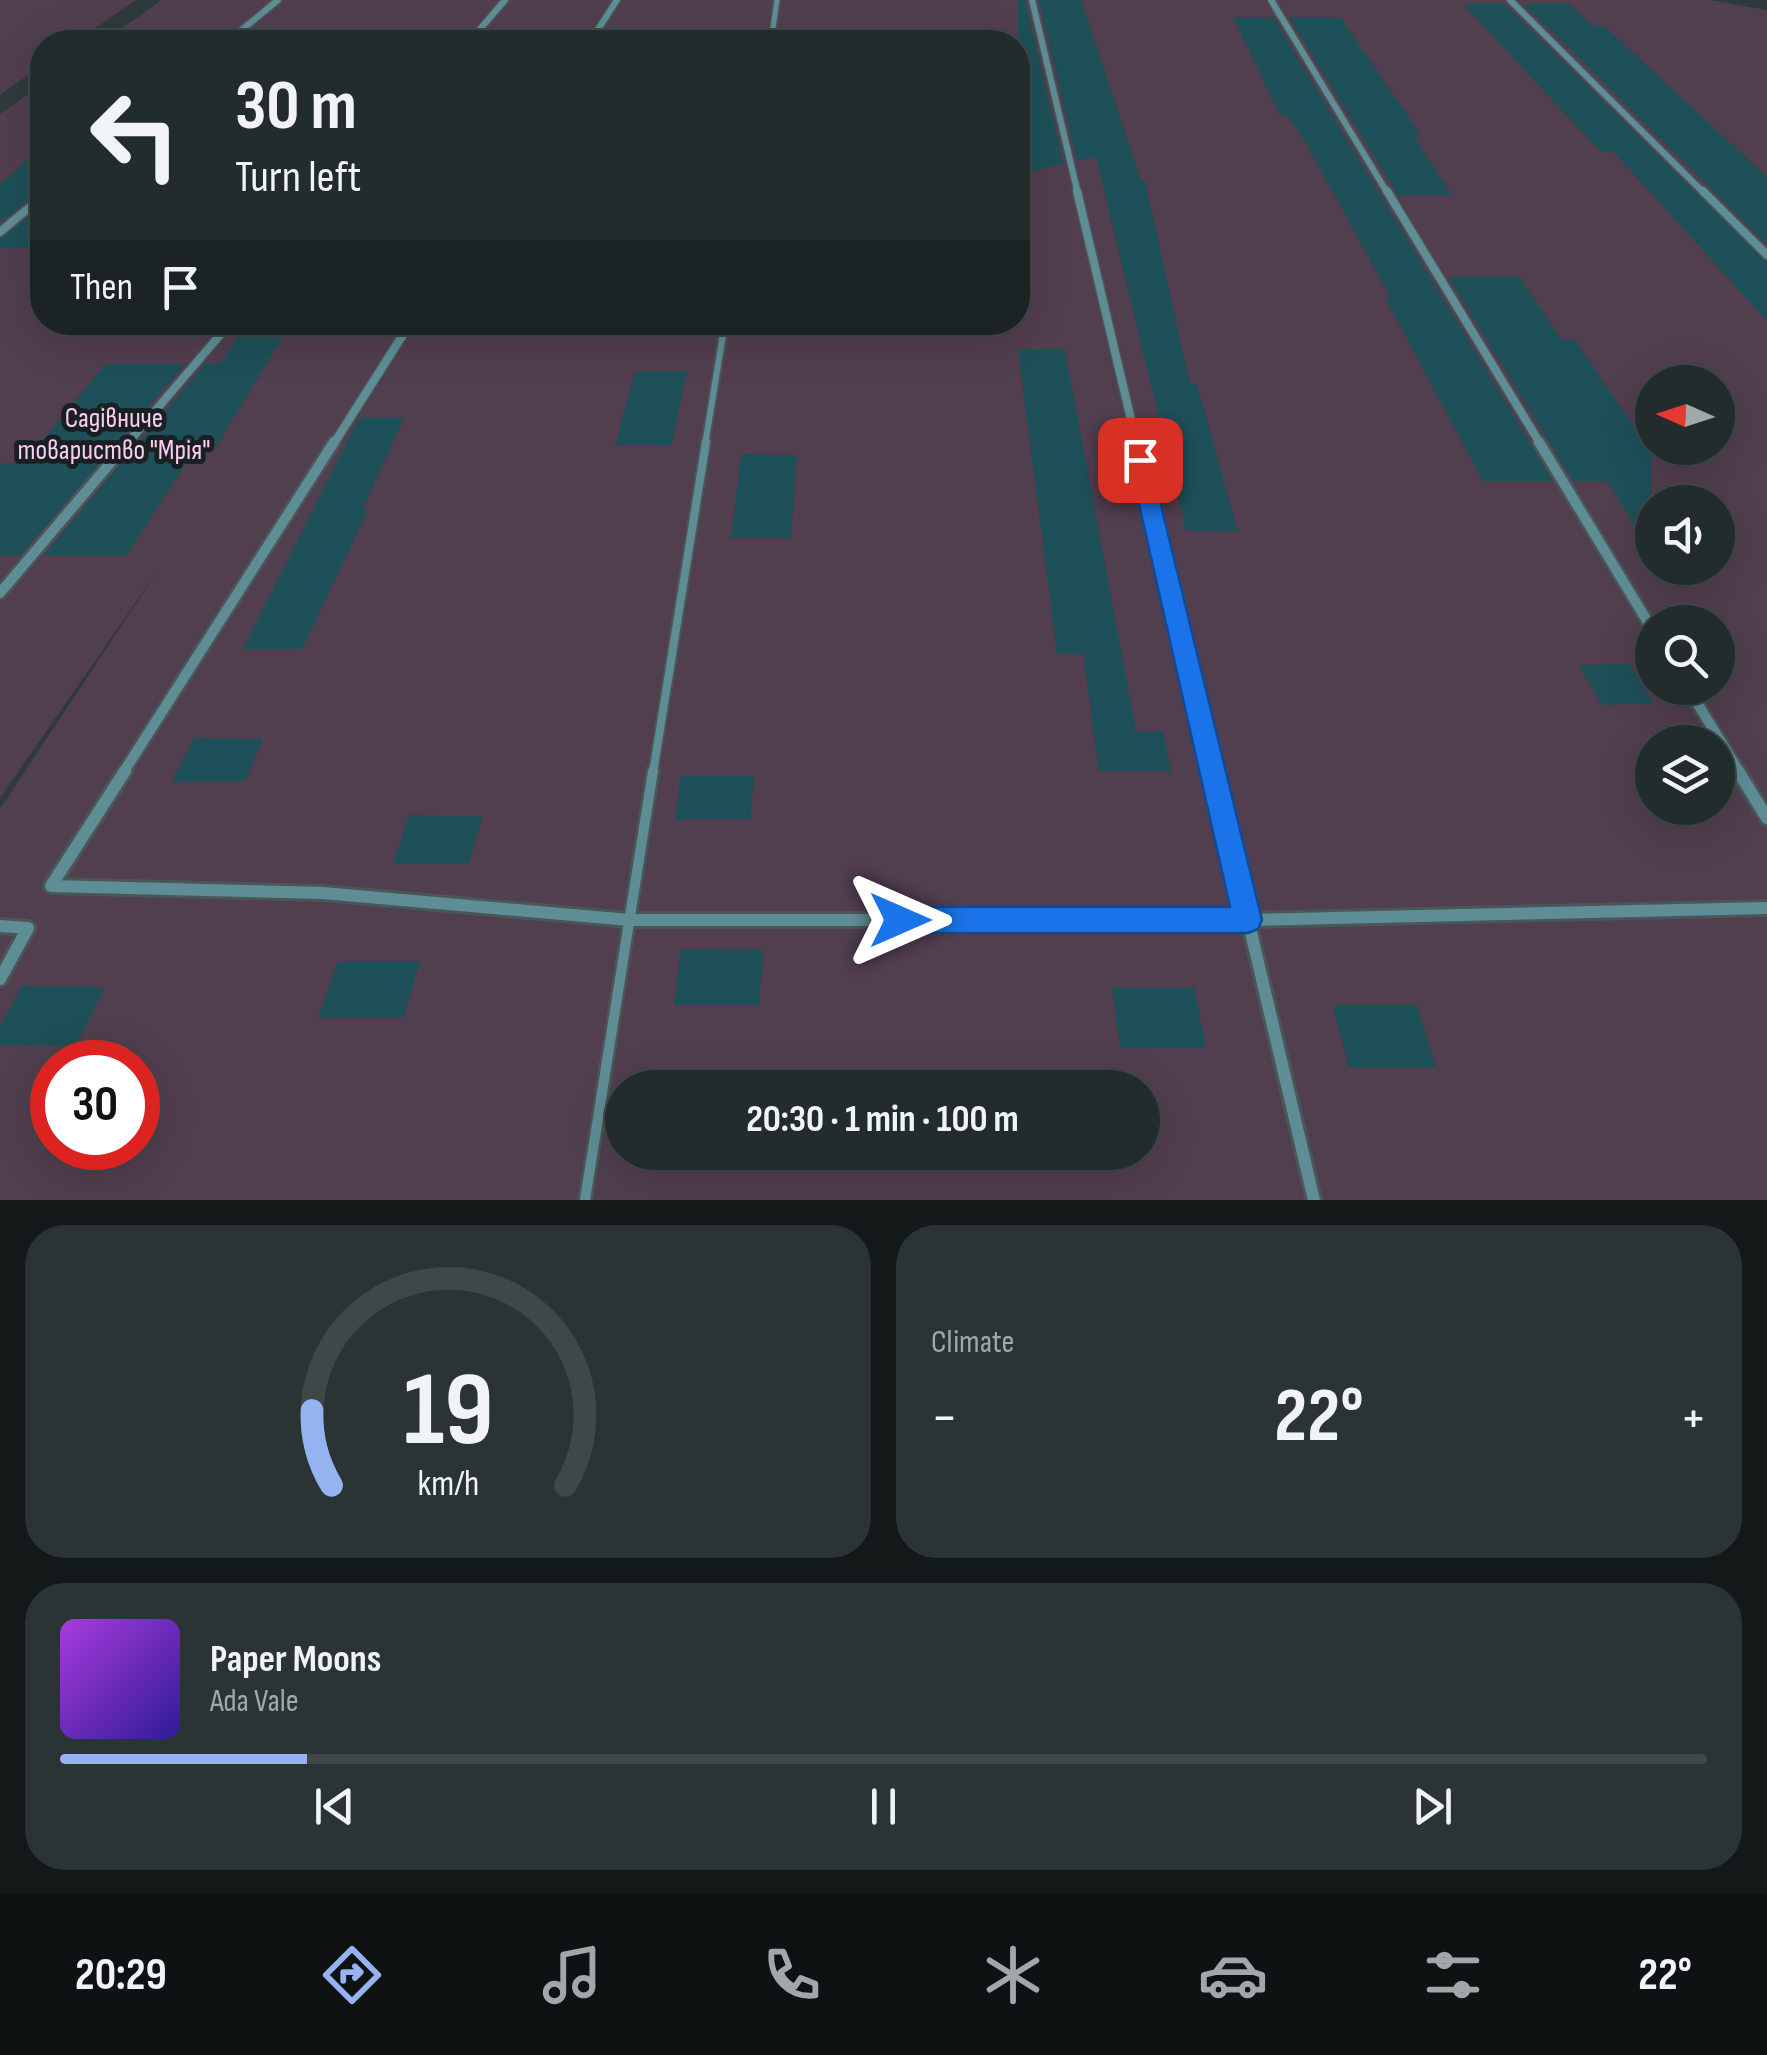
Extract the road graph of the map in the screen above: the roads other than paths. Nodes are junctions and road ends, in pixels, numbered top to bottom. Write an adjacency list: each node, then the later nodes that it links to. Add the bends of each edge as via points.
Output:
1 (278, 0): 8 (street)
2 (505, 0): 9 (street)
3 (617, 0): 10 (street)
4 (778, 0): 11 (lane)
5 (1032, 0): 24 (street)
6 (1270, 0): 19 (street)
7 (1510, 0): 14 (street)
8 (242, 30)
9 (479, 30)
10 (598, 30)
11 (772, 30)
12 (30, 206): 13 (street)
13 (0, 232)
14 (1767, 254)
15 (219, 335): 18 (street)
16 (403, 335): 23 (street, via 51,886 323,892)
17 (724, 335): 23 (lane)
18 (0, 593)
19 (1637, 605)
20 (1698, 705): 21 (street)
21 (1767, 818)
22 (1767, 908): 24 (street)
23 (629, 920): 24 (street); 27 (lane)
24 (1248, 920): 28 (street)
25 (0, 926): 26 (street, via 28,928)
26 (0, 979)
27 (584, 1200)
28 (1314, 1200)

